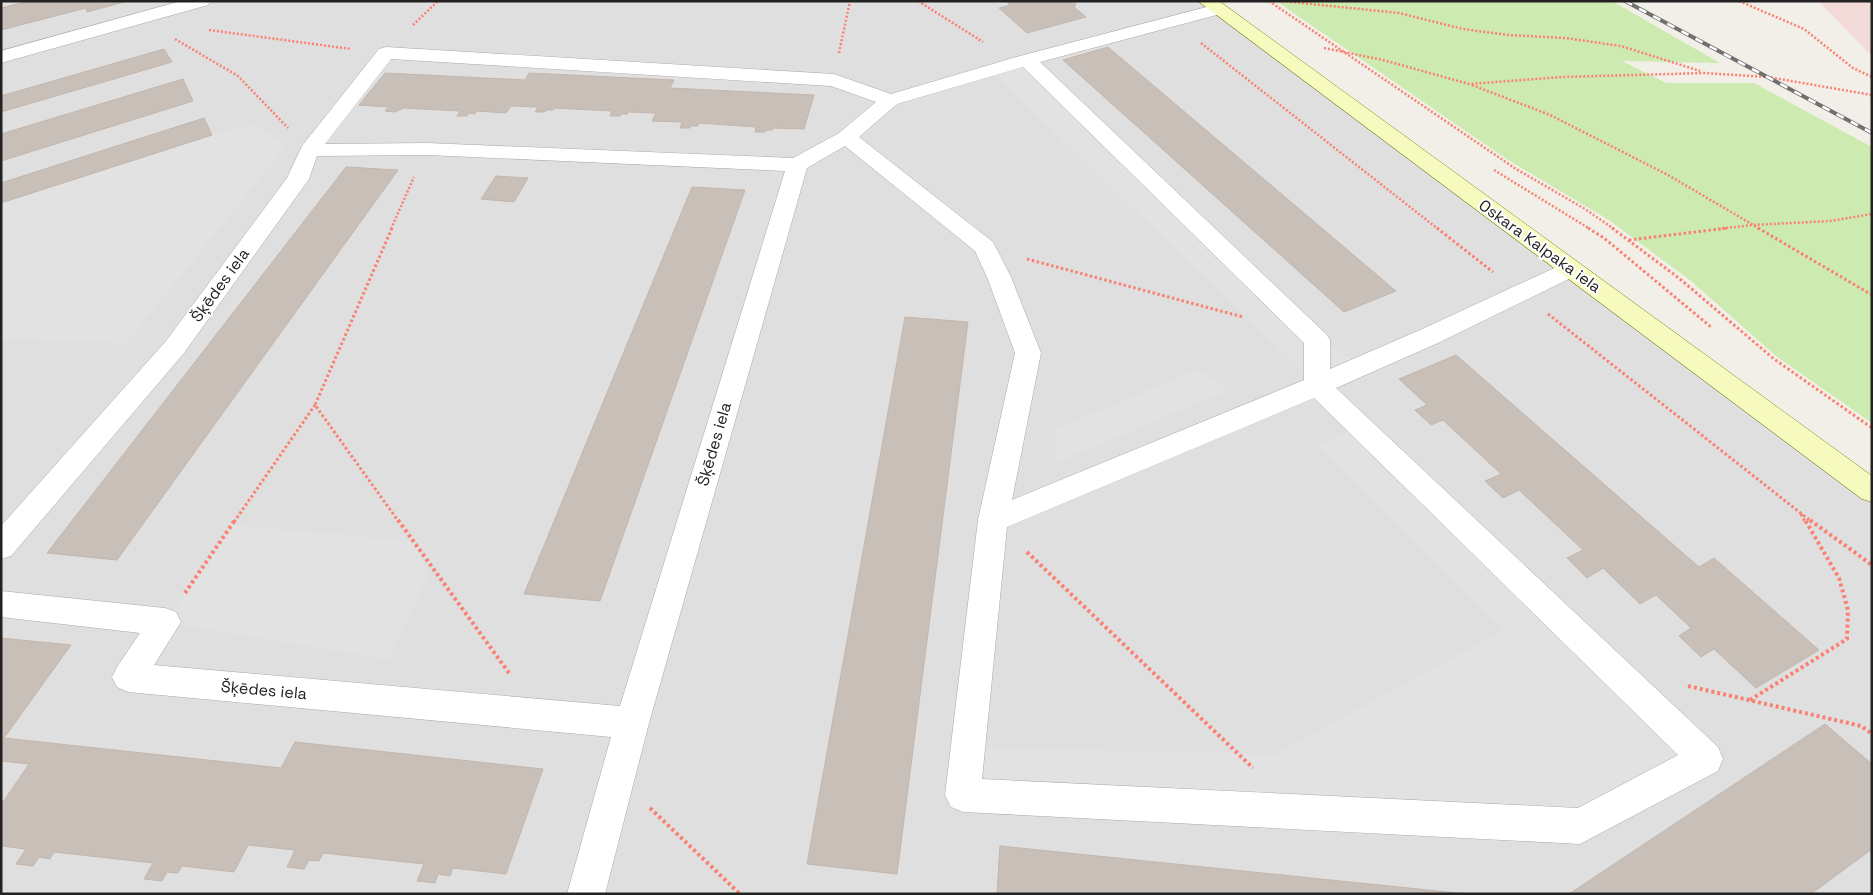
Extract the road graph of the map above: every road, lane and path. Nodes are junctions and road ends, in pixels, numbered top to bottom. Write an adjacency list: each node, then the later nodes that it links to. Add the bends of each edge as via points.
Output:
1 (202, 1): 7 (street)
2 (918, 1): 13 (path, via 996,50)
3 (1269, 1): 10 (path)
4 (1282, 1): 14 (path, via 1399,13 1463,29 1508,35 1565,38 1621,46)
5 (1738, 1): 15 (path, via 1804,29 1853,68)
6 (1212, 5): 13 (street); 27 (main road, Oskara Kalpaka iela)
7 (142, 19): 12 (street); 21 (path, via 238,76)
8 (200, 29): 11 (path)
9 (1322, 48): 10 (path)
10 (1340, 50): 16 (path); 25 (path, via 1508,164 1585,209)
11 (386, 53): 18 (street, via 834,80); 21 (street, Šķēdes iela)
12 (1, 56)
13 (1027, 60): 18 (street); 29 (street)
14 (1705, 73): 16 (path, via 1562,77); 17 (path, via 1768,77)
15 (1872, 77)
16 (1469, 84): 24 (path, via 1550,115 1668,175)
17 (1872, 95)
18 (890, 100): 19 (street)
19 (846, 137): 22 (street); 26 (street)
20 (426, 149): 21 (street); 22 (street); 31 (path)
21 (309, 150): 36 (street, Šķēdes iela, via 298,179 175,347)
22 (797, 166): 42 (street, Šķēdes iela)
23 (1872, 214): 24 (path, via 1830,222)
24 (1752, 225): 25 (path); 28 (path)
25 (1630, 240): 32 (path, via 1680,278 1774,359)
26 (985, 247): 29 (path, via 1248,318); 35 (street, via 1000,277 1028,353)
27 (1571, 269): 30 (street); 33 (main road, Oskara Kalpaka iela)
28 (1872, 295)
29 (1278, 303): 30 (street, via 1317,340)
30 (1317, 385): 35 (street); 45 (street, via 1706,759 1580,826)
31 (315, 405): 38 (path); 41 (path)
32 (1872, 428)
33 (1872, 491)
34 (1799, 512): 40 (path, via 1839,578 1848,610 1846,640)
35 (993, 520): 45 (path); 45 (street, via 963,795)
36 (1, 547)
37 (1, 604): 38 (street)
38 (166, 622): 41 (street, Šķēdes iela, via 128,677)
39 (1685, 685): 40 (path)
40 (1750, 700): 43 (path, via 1862,726)
41 (540, 715): 42 (street, Šķēdes iela)
42 (632, 724): 44 (street, Šķēdes iela)
43 (1872, 734)
44 (618, 777): 46 (street, Šķēdes iela); 47 (path)
45 (1296, 812)
46 (586, 894)
47 (740, 894)

